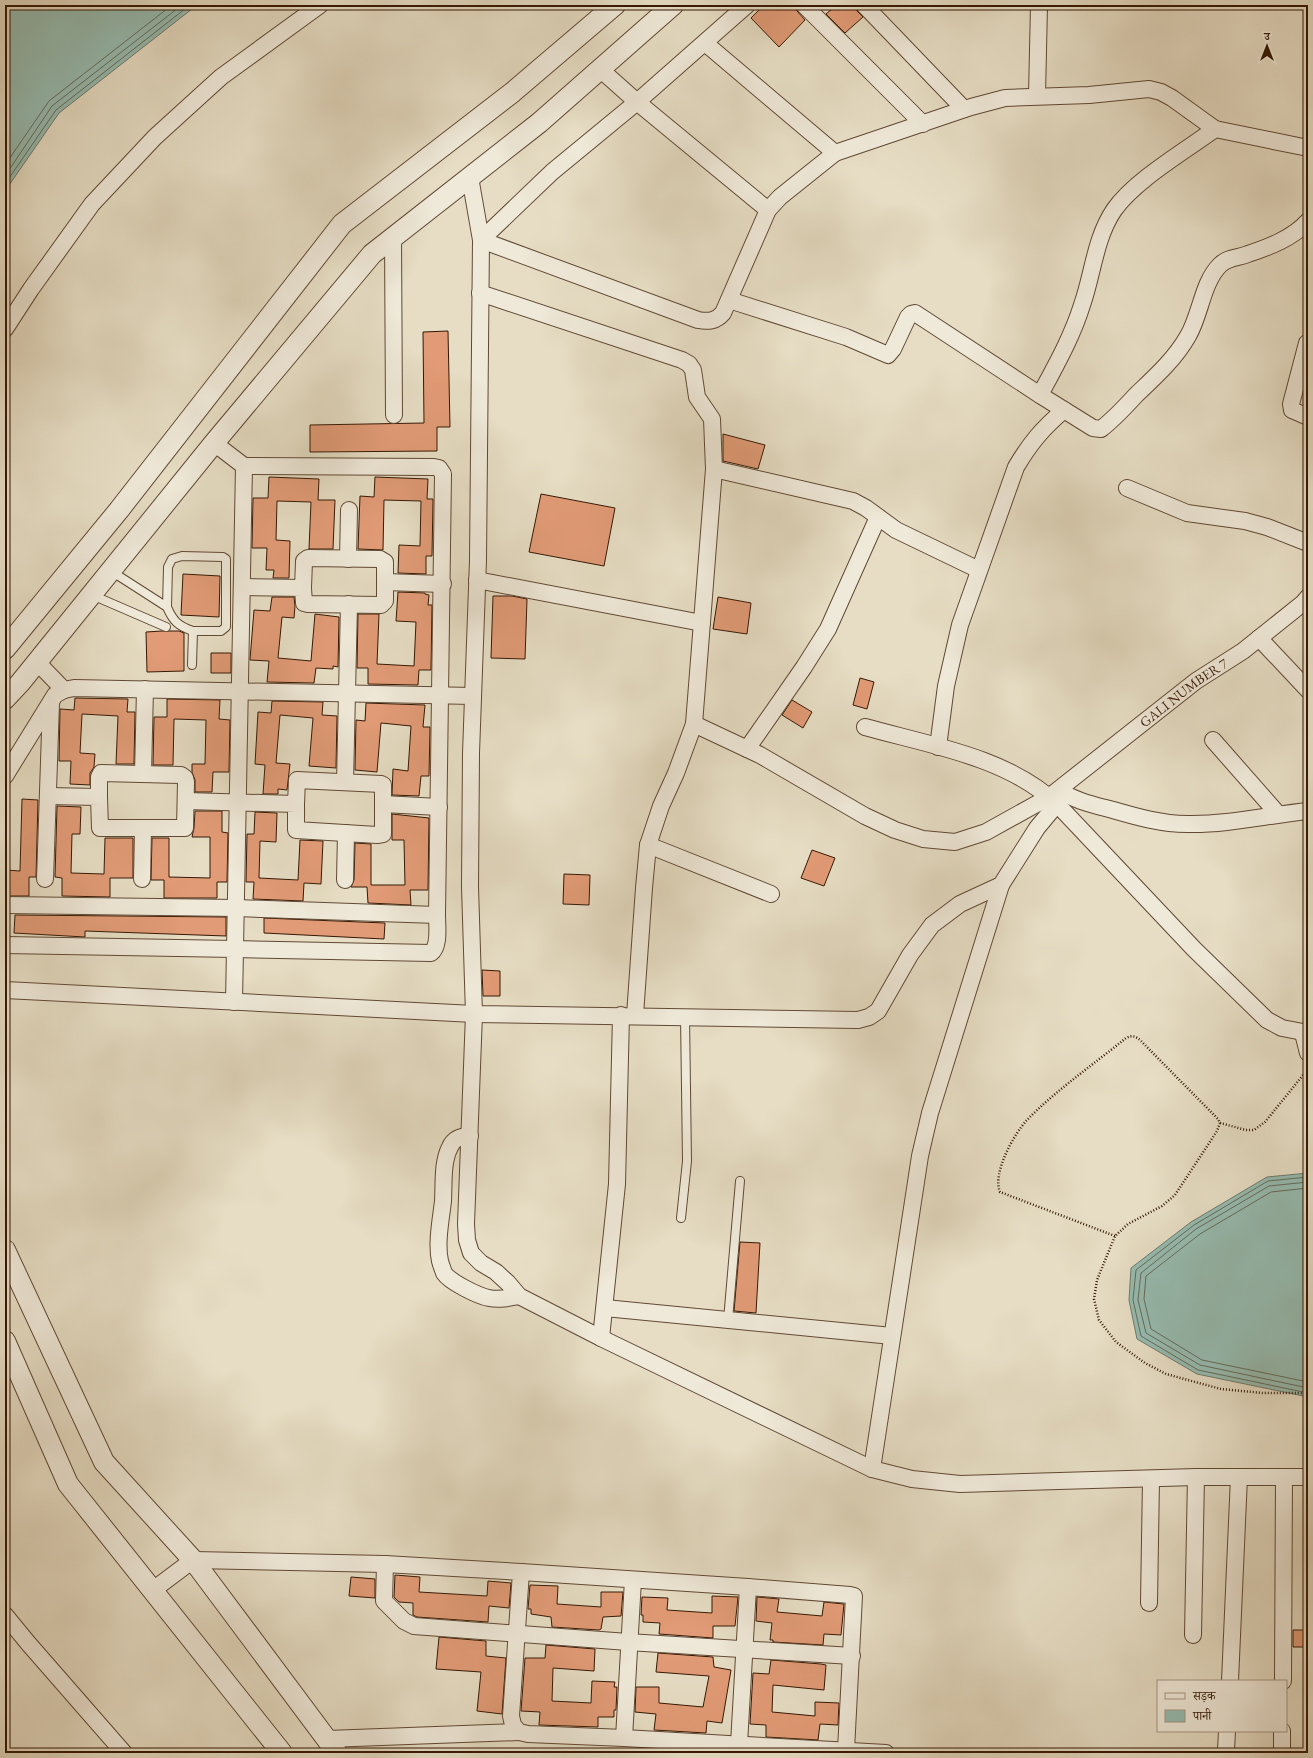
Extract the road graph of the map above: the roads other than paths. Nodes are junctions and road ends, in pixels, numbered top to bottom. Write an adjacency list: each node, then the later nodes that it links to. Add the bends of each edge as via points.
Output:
1 (320, 5): 24 (street, via 221,77 155,137 92,204)
2 (615, 5): 53 (street, via 513,92 342,224 119,510)
3 (673, 5): 9 (street)
4 (748, 5): 8 (street)
5 (804, 5): 13 (street)
6 (864, 5): 12 (street)
7 (1039, 5): 10 (street)
8 (705, 42): 11 (street); 16 (street)
9 (600, 69): 11 (street); 17 (street, via 539,123)
10 (1037, 96): 12 (street, via 1005,98); 14 (street, via 1089,95 1149,89 1172,98)
11 (637, 102): 18 (street); 21 (street, via 552,172)
12 (964, 110): 13 (street)
13 (923, 124): 16 (street)
14 (1215, 129): 15 (street); 26 (street, via 1134,187 1114,210 1096,252 1074,328)
15 (1308, 148)
16 (835, 154): 18 (street, via 780,197)
17 (470, 177): 20 (street); 21 (street)
18 (768, 210): 23 (street)
19 (1308, 221): 27 (street, via 1280,242 1247,255 1230,258 1221,264 1210,280 1189,336 1179,351 1101,429 1093,428)
20 (393, 237): 28 (street); 30 (street, via 372,254)
21 (481, 240): 22 (street); 23 (street, via 698,320 708,322 718,318)
22 (480, 293): 32 (street, via 688,364 693,370 697,397 712,419); 40 (street)
23 (729, 300): 26 (street, via 846,337 888,355 908,317 915,313)
24 (5, 329)
25 (1306, 343): 29 (street, via 1291,404 1292,410)
26 (1040, 395): 27 (street)
27 (1064, 410): 39 (street, via 1029,445 1016,467)
28 (394, 415)
29 (1308, 417)
30 (214, 443): 31 (street); 38 (street)
31 (244, 466): 42 (street, via 439,468 443,474 444,484); 43 (street)
32 (714, 469): 35 (street, via 840,497 866,508); 49 (street)
33 (1127, 488): 36 (street, via 1187,513 1245,522)
34 (349, 510): 37 (street)
35 (878, 517): 39 (street, via 896,530); 69 (street, via 828,629)
36 (1308, 543)
37 (348, 559): 41 (street, via 383,560); 44 (street, via 306,559)
38 (110, 570): 45 (street); 48 (lane)
39 (979, 570): 68 (street, via 960,625 946,686)
40 (477, 580): 49 (street); 62 (street)
41 (384, 582): 42 (street); 47 (street, via 384,601 381,605)
42 (443, 584): 61 (street)
43 (242, 587): 44 (street); 58 (street)
44 (303, 588): 47 (street, via 304,603)
45 (91, 594): 50 (lane); 54 (street)
46 (1308, 597): 52 (street, GALI NUMBER 7)
47 (349, 604): 60 (street)
48 (167, 607): 51 (lane, via 174,622); 51 (lane, via 168,567 172,559 182,556 226,559 226,627 221,631)
49 (702, 623): 65 (street)
50 (166, 628)
51 (193, 631): 55 (lane)
52 (1259, 638): 59 (street); 75 (street, GALI NUMBER 7, via 1196,681)
53 (5, 649)
54 (37, 662): 57 (street); 63 (street)
55 (192, 664)
56 (145, 689): 57 (street); 58 (street); 70 (street)
57 (64, 690): 64 (street)
58 (240, 690): 60 (street); 77 (street)
59 (1308, 690)
60 (348, 692): 61 (street); 72 (street)
61 (441, 694): 62 (street); 80 (street)
62 (473, 696): 98 (street, via 470,887)
63 (5, 699)
64 (51, 701): 71 (street); 73 (street)
65 (694, 724): 69 (street); 85 (street)
66 (865, 726): 68 (street)
67 (1213, 740): 82 (street)
68 (938, 747): 75 (street, via 984,760)
69 (747, 749): 75 (street, via 865,816 923,839 955,842 986,832)
70 (143, 774): 74 (street, via 101,773); 76 (street, via 185,778)
71 (5, 776)
72 (345, 782): 78 (street, via 297,780); 79 (street, via 381,784)
73 (48, 796): 74 (street); 86 (street)
74 (99, 797): 83 (street, via 100,828)
75 (1055, 797): 82 (street, via 1068,796 1137,817 1186,824 1221,823); 89 (street); 101 (street, via 1194,949 1268,1020 1282,1028)
76 (186, 802): 77 (street); 83 (street, via 184,829)
77 (238, 802): 78 (street); 92 (street)
78 (296, 804): 84 (street, via 296,830)
79 (383, 804): 80 (street); 84 (street, via 383,834)
80 (439, 807): 93 (street)
81 (1308, 811): 82 (street)
82 (1278, 814)
83 (142, 829): 87 (street)
84 (346, 833): 88 (street)
85 (648, 845): 90 (street); 99 (street)
86 (45, 879)
87 (142, 879)
88 (345, 880)
89 (1001, 885): 100 (street, via 960,904 932,925 910,955 878,1011 869,1017 858,1020); 110 (street, via 930,1113 920,1156)
90 (771, 894)
91 (5, 905): 92 (street)
92 (236, 908): 93 (street); 95 (street)
93 (438, 915): 95 (street, via 435,950 431,953)
94 (5, 945): 95 (street)
95 (235, 949): 97 (street)
96 (5, 990): 97 (street)
97 (234, 1002): 98 (street)
98 (474, 1014): 99 (street); 103 (street)
99 (628, 1015): 100 (street); 108 (street, via 617,1184)
100 (685, 1016): 105 (lane, via 687,1162)
101 (1306, 1033): 102 (street)
102 (1308, 1053)
103 (470, 1136): 107 (street, via 467,1240 471,1253 496,1272); 107 (street, via 456,1138 450,1146 446,1160 439,1243 440,1260 445,1274 474,1293 488,1298 506,1299)
104 (740, 1181): 109 (lane)
105 (681, 1218)
106 (5, 1250): 119 (street, via 104,1462)
107 (519, 1296): 111 (street)
108 (605, 1308): 109 (street); 111 (street)
109 (728, 1320): 110 (street)
110 (892, 1336): 113 (street)
111 (601, 1338): 113 (street)
112 (5, 1341): 124 (street, via 68,1484)
113 (872, 1469): 118 (street, via 912,1479 960,1484)
114 (1196, 1477): 115 (street); 118 (street); 128 (street)
115 (1239, 1477): 117 (street); 132 (street)
116 (1308, 1477): 117 (street)
117 (1284, 1478): 133 (street)
118 (1151, 1479): 125 (street)
119 (193, 1560): 120 (street); 124 (street); 139 (street)
120 (385, 1564): 121 (street); 127 (street, via 384,1601 386,1606 407,1624)
121 (520, 1572): 122 (street); 127 (street)
122 (633, 1580): 123 (street); 129 (street)
123 (748, 1587): 130 (street); 131 (street, via 853,1595 855,1599)
124 (152, 1590): 144 (street)
125 (1149, 1603)
126 (5, 1615): 143 (street)
127 (517, 1633): 129 (street); 134 (street, via 511,1716 513,1725)
128 (1193, 1635)
129 (628, 1642): 130 (street); 137 (street)
130 (744, 1649): 131 (street); 138 (street)
131 (852, 1656): 141 (street)
132 (1230, 1680)
133 (1283, 1680)
134 (519, 1732): 137 (street); 139 (street)
135 (1227, 1732): 142 (street)
136 (1282, 1732): 146 (street)
137 (624, 1738): 138 (street)
138 (739, 1744): 140 (street)
139 (332, 1746)
140 (786, 1750): 141 (street)
141 (846, 1750): 145 (street)
142 (1226, 1750)
143 (124, 1753)
144 (282, 1753)
145 (886, 1753)
146 (1282, 1753)

